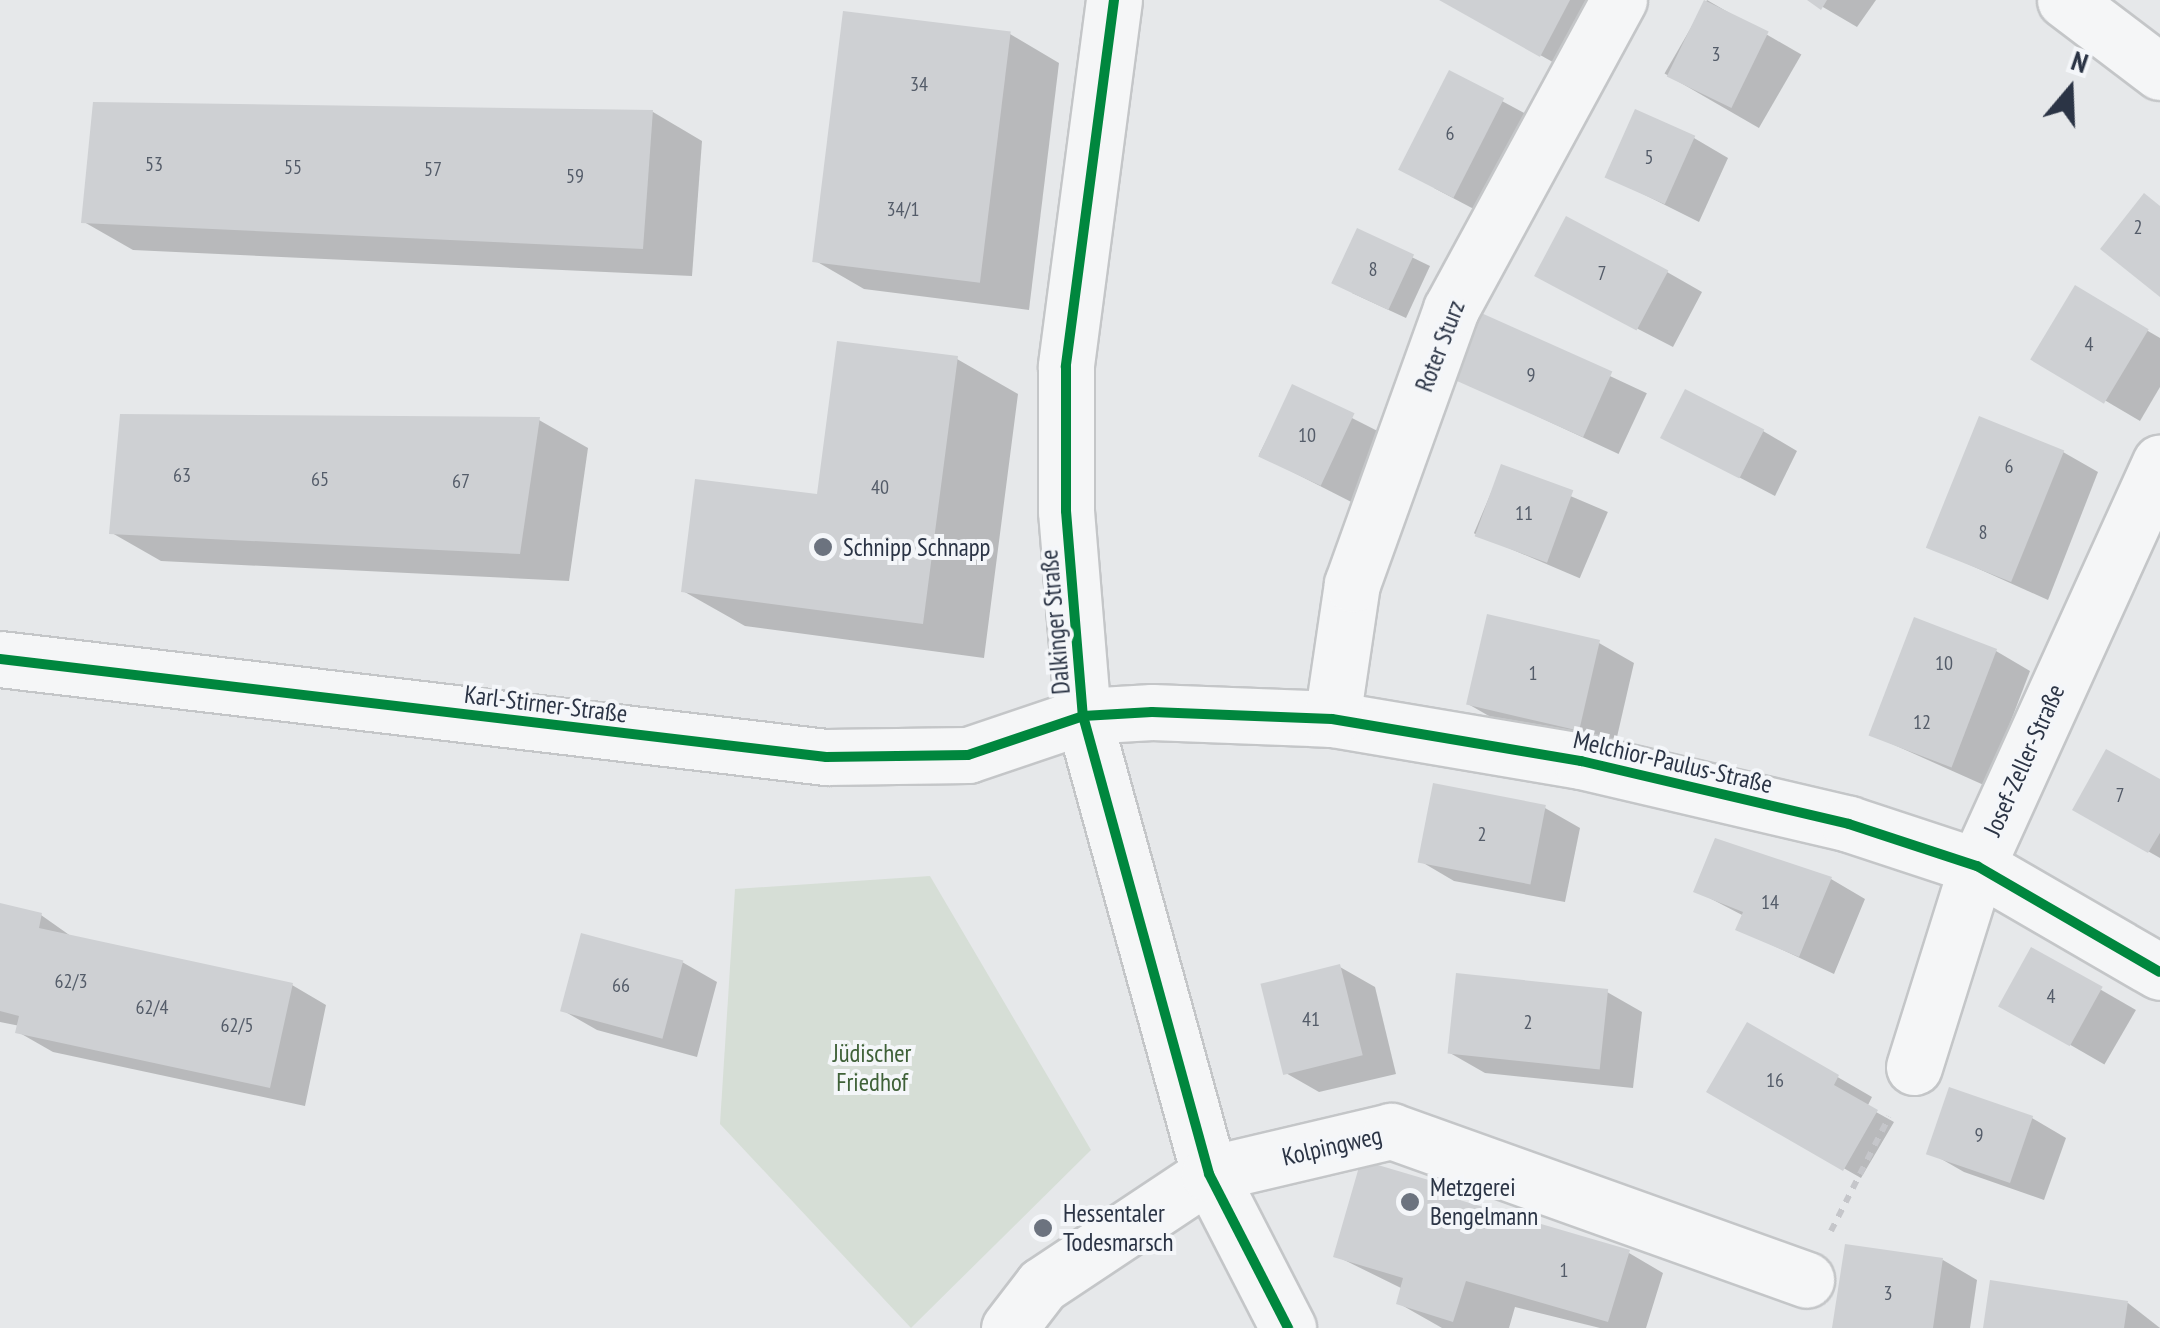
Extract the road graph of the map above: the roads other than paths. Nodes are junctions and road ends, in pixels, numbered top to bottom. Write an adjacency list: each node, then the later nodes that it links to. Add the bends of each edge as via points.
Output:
1 (1114, 0): 7 (street, Dalkinger Straße, via 1066,367 1066,511)
2 (1620, 0): 8 (street, Roter Sturz, via 1451,309 1352,584)
3 (2064, 0): 4 (street)
4 (2160, 72)
5 (2160, 463): 9 (street, Josef-Zeller-Straße)
6 (0, 659): 7 (street, Karl-Stirner-Straße, via 826,757 968,756)
7 (1083, 716): 8 (street, Melchior-Paulus-Straße); 12 (street, Dalkinger Straße)
8 (1332, 719): 9 (street, Melchior-Paulus-Straße, via 1582,760 1849,824)
9 (1978, 866): 10 (street, Melchior-Paulus-Straße); 11 (street, Josef-Zeller-Straße)
10 (2160, 972)
11 (1914, 1066)
12 (1209, 1174): 13 (street, Kolpingweg, via 1391,1131); 14 (street, Kolpingweg, via 1042,1285); 15 (street, Dalkinger Straße)
13 (1806, 1280)
14 (1009, 1328)
15 (1288, 1328)

